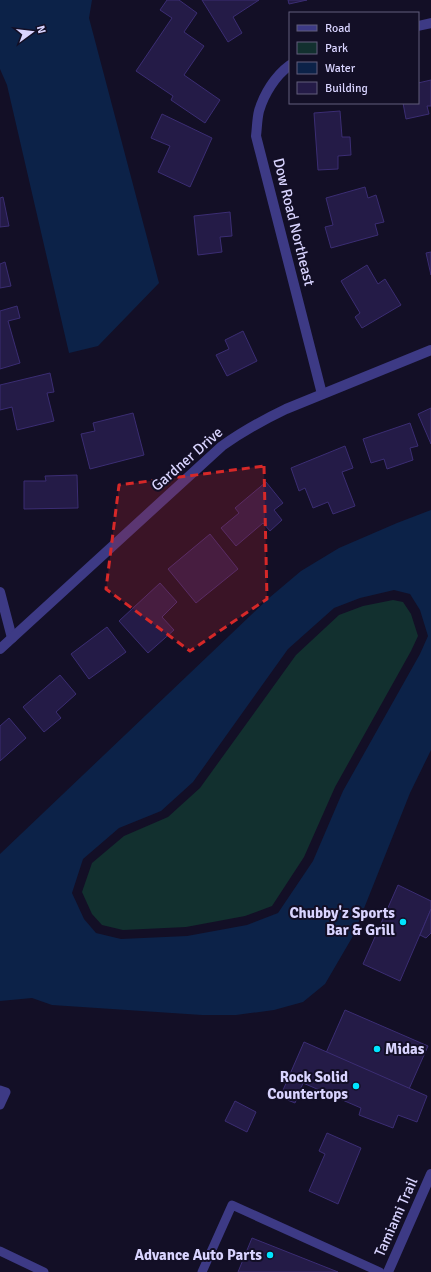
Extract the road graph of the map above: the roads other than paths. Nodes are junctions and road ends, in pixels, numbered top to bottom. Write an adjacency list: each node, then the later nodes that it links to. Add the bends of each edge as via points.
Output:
1 (431, 22): 2 (street)
2 (419, 26)
3 (289, 66): 5 (street, Dow Road Northeast, via 269,89 259,112 256,136)
4 (431, 350): 5 (street, Gardner Drive)
5 (322, 394): 7 (street, Gardner Drive, via 264,420 222,446)
6 (0, 592): 7 (street)
7 (12, 638): 8 (street, Gardner Drive)
8 (0, 649)
9 (0, 1090): 10 (lane, via 6,1092)
10 (0, 1105)
11 (431, 1174): 16 (street, Tamiami Trail)
12 (0, 1251): 13 (lane)
13 (44, 1272)
14 (202, 1272): 15 (lane, via 232,1205)
15 (380, 1272)
16 (388, 1272)

